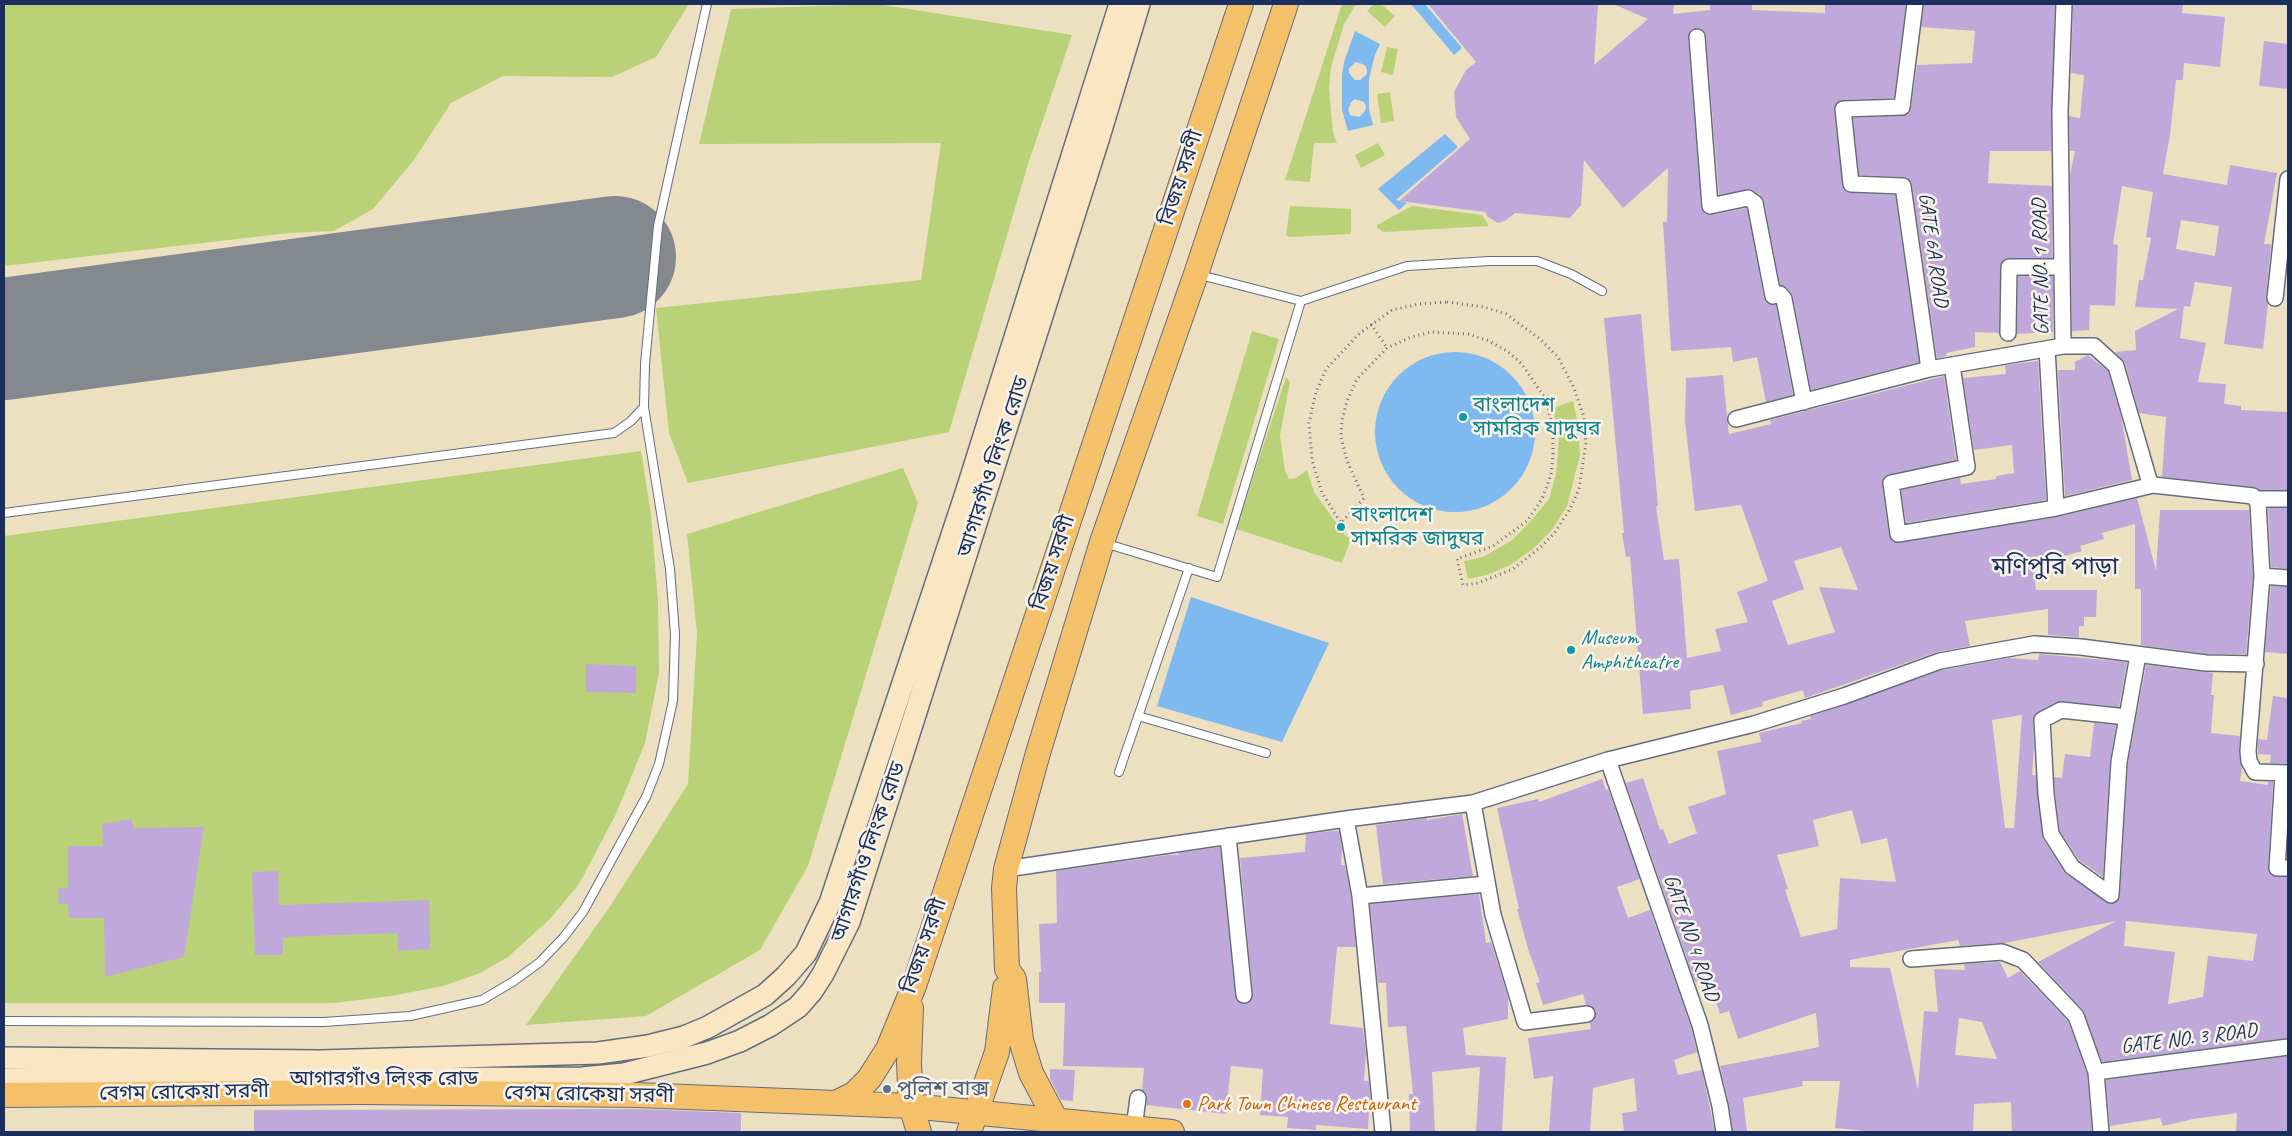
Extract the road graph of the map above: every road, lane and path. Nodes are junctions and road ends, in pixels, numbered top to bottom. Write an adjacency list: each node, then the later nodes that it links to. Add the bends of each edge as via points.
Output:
1 (708, 4): 23 (lane, via 658,226)
2 (1120, 4): 52 (main road, আগারগাঁও লিংক রোড, via 966,493 830,903 806,953)
3 (1139, 4): 56 (main road, আগারগাঁও লিংক রোড, via 849,922 812,991 798,1008)
4 (1241, 4): 51 (main road, বিজয় সরণী)
5 (1286, 4): 11 (main road, বিজয় সরণী)
6 (1915, 4): 21 (street, GATE 6A ROAD, via 1902,107 1843,109 1851,184 1903,186)
7 (2064, 4): 10 (street, GATE NO. 1 ROAD, via 2060,111)
8 (1697, 37): 22 (street, via 1710,206 1748,198 1755,203 1773,296 1780,294 1784,299)
9 (2288, 179): 13 (street)
10 (2062, 267): 16 (street, via 2010,267); 17 (street, GATE NO. 1 ROAD)
11 (1196, 274): 14 (lane); 30 (main road, বিজয় সরণী)
12 (1602, 291): 14 (lane, via 1537,261 1490,261 1407,266)
13 (2275, 298)
14 (1301, 301): 31 (lane, via 1217,577)
15 (1371, 324): 18 (path); 18 (path, via 1326,369 1316,392 1310,423 1312,460 1322,493 1341,524 1364,498 1347,461 1341,437 1342,420 1357,379); 18 (path, via 1392,310 1419,304 1446,302 1484,307 1506,314 1558,356 1584,417 1586,444 1579,489 1555,532 1513,570 1463,585 1457,559 1493,546 1510,534 1527,521 1542,499 1551,475 1553,454 1547,401 1521,363 1490,341 1468,334 1431,332)
16 (2008, 333)
17 (2063, 346): 19 (street); 25 (street, GATE NO. 1 ROAD, via 2094,346 2116,366)
18 (1387, 348)
19 (2047, 349): 20 (street); 28 (street)
20 (1952, 365): 21 (street); 28 (street, via 1967,467 1891,483 1898,534)
21 (1929, 369): 22 (street)
22 (1804, 402): 24 (street)
23 (644, 407): 29 (lane, via 614,433); 55 (lane, via 670,569 675,634 673,701 658,764 646,797 583,912 540,962 482,1000 410,1016 324,1022)
24 (1736, 419)
25 (2153, 485): 26 (street, via 2253,496); 28 (street)
26 (2256, 499): 27 (street); 32 (street)
27 (2288, 499)
28 (2056, 508)
29 (4, 513)
30 (1102, 542): 31 (lane); 46 (main road, বিজয় সরণী)
31 (1188, 568): 36 (lane)
32 (2262, 576): 33 (street); 35 (street)
33 (2288, 578)
34 (2138, 655): 35 (street, via 2206,663); 37 (street); 39 (street, via 2034,644 1940,661 1754,724)
35 (2256, 664): 41 (street, via 2248,751 2250,761 2255,772)
36 (1138, 716): 38 (lane); 40 (lane)
37 (2127, 718): 37 (street, via 2119,762 2111,895 2072,867 2051,834 2042,720 2061,710)
38 (1266, 753)
39 (1608, 760): 42 (street); 71 (street, GATE NO 4 ROAD, via 1700,1025)
40 (1119, 772)
41 (2286, 773): 45 (street, via 2277,868)
42 (1473, 803): 43 (street); 47 (street)
43 (1346, 819): 44 (street); 48 (street)
44 (1228, 836): 46 (street); 53 (street)
45 (2288, 868)
46 (1006, 869): 50 (main road, বিজয় সরণী)
47 (1487, 884): 48 (street); 54 (street, via 1525,1022)
48 (1360, 896): 70 (street)
49 (1911, 959): 59 (street, GATE NO. 3 ROAD, via 2002,952 2023,960 2076,1016)
50 (1007, 969): 65 (main road, বিজয় সরণী, via 1014,979 1022,1040 1031,1073); 66 (main road, via 997,1052)
51 (914, 986): 63 (main road, বিজয় সরণী, via 888,1049 854,1094); 64 (main road, via 909,1034)
52 (765, 995): 56 (main road); 58 (main road, আগারগাঁও লিংক রোড, via 684,1037 598,1054 320,1061)
53 (1244, 995)
54 (1587, 1014)
55 (4, 1021)
56 (776, 1022): 60 (main road, আগারগাঁও লিংক রোড, via 740,1041 707,1053 624,1074 582,1078)
57 (2288, 1047): 59 (street, GATE NO. 3 ROAD)
58 (4, 1058)
59 (2096, 1072): 72 (street, GATE NO. 3 ROAD)
60 (4, 1079)
61 (4, 1095): 63 (main road, বেগম রোকেয়া সরণী, via 364,1092 637,1095)
62 (1138, 1098): 67 (street)
63 (838, 1102): 64 (main road, বেগম রোকেয়া সরণী)
64 (911, 1106): 66 (main road, বেগম রোকেয়া সরণী); 68 (main road)
65 (1058, 1122): 66 (main road, বেগম রোকেয়া সরণী); 67 (main road, বেগম রোকেয়া সরণী)
66 (972, 1123)
67 (1134, 1128): 69 (main road, বেগম রোকেয়া সরণী)
68 (919, 1132)
69 (1172, 1132)
70 (1383, 1132)
71 (1724, 1132)
72 (2101, 1132)

